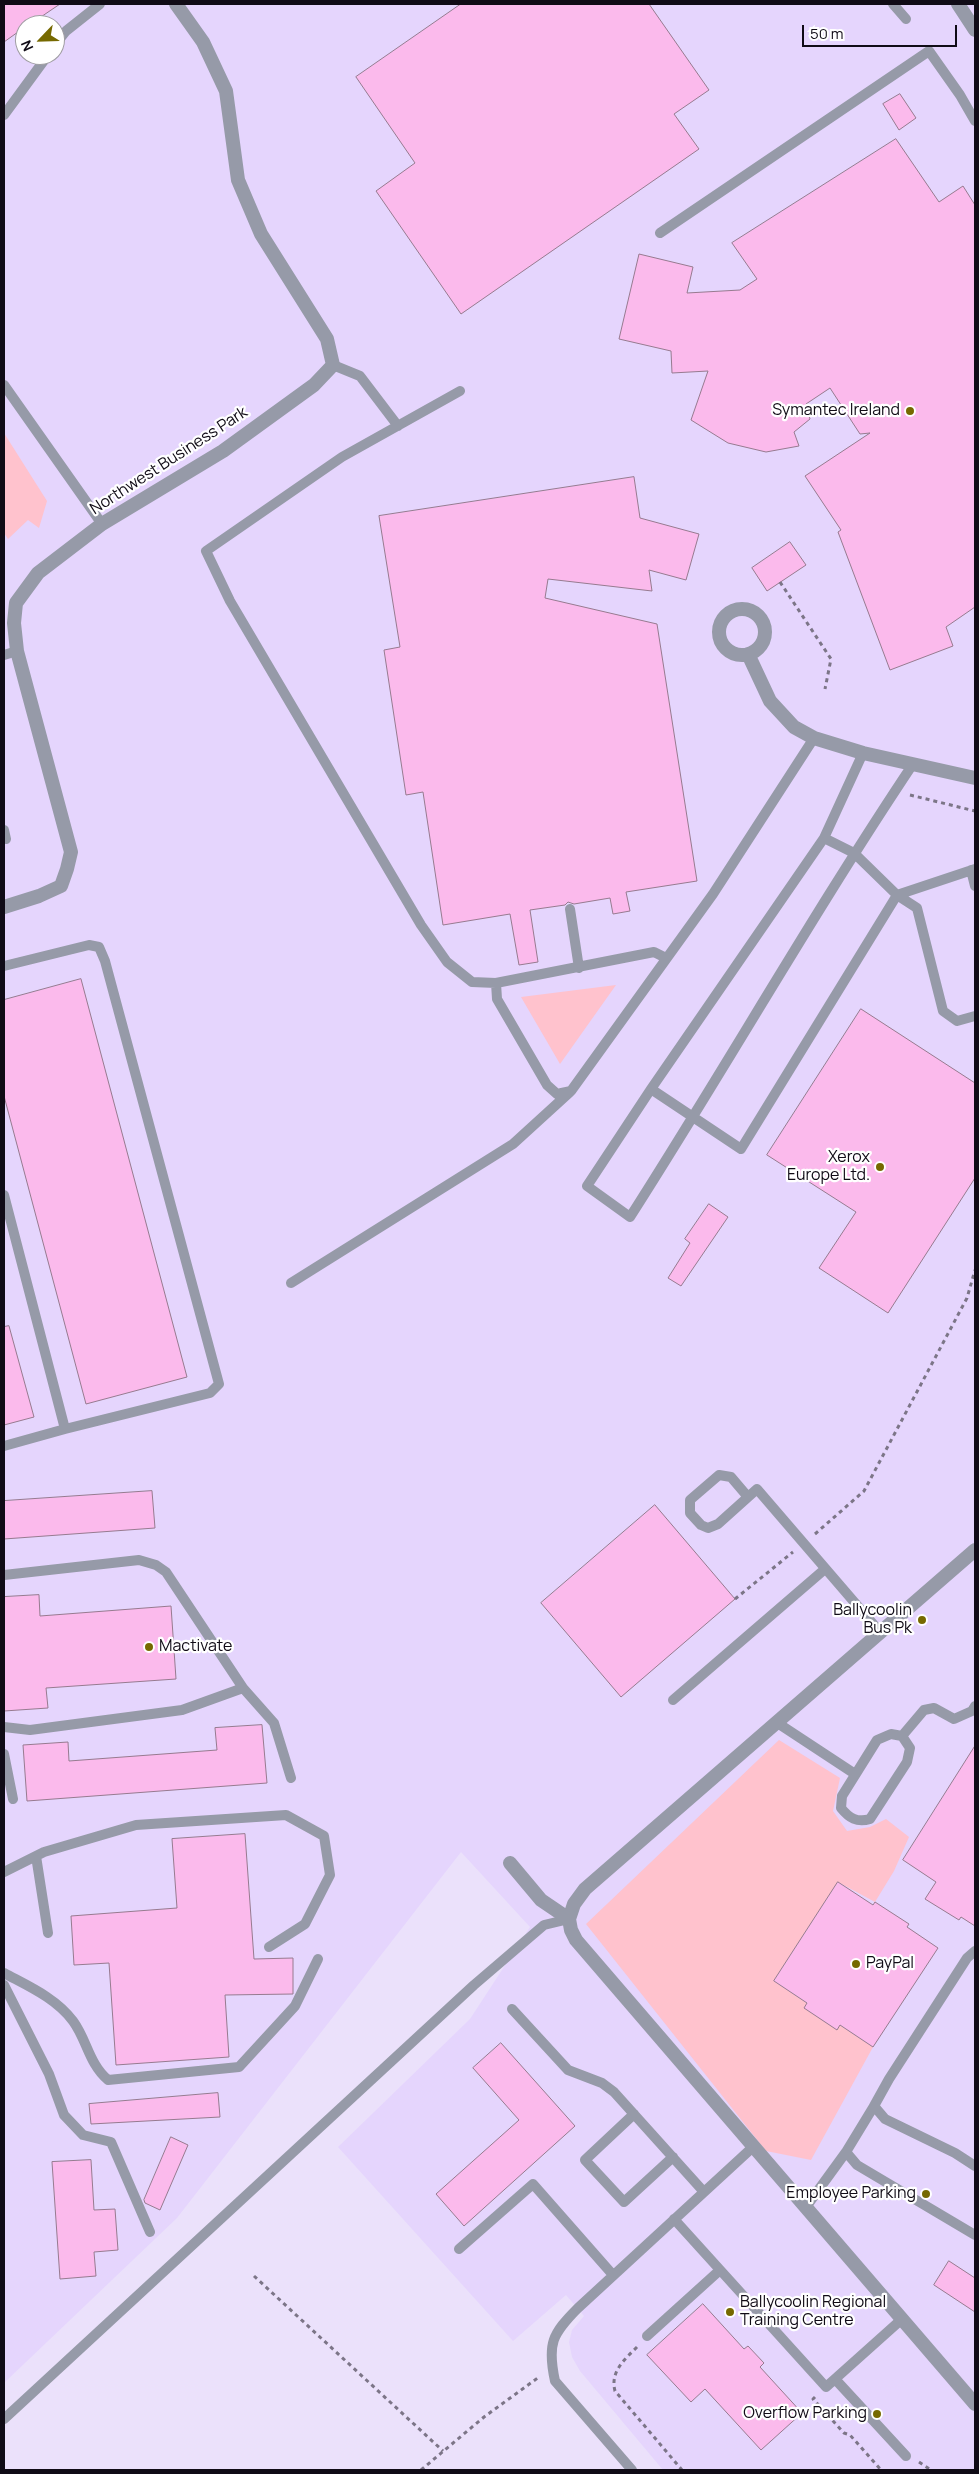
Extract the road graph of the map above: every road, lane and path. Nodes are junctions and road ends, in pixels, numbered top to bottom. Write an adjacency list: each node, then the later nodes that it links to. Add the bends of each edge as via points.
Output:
1 (100, 4): 7 (lane)
2 (176, 4): 12 (street, via 203,42 226,91 238,180 261,234 327,339)
3 (893, 4): 5 (lane)
4 (958, 4): 6 (street)
5 (906, 19)
6 (975, 30)
7 (65, 32)
8 (41, 65): 9 (lane)
9 (4, 115)
10 (975, 121): 11 (lane, via 929,51)
11 (660, 233)
12 (333, 365): 15 (lane, via 360,376); 16 (street, Northwest Business Park, via 314,384 223,451)
13 (4, 385): 16 (lane)
14 (460, 391): 15 (lane)
15 (398, 426): 37 (lane, via 342,458 206,551 230,601 421,925 447,962 472,982)
16 (102, 524): 18 (street, Northwest Business Park, via 38,573 16,602)
17 (780, 582): 20 (path, via 831,659)
18 (10, 653): 32 (street, Northwest Business Park, via 71,852 61,886)
19 (748, 654): 21 (street, via 770,700 794,727)
20 (825, 689)
21 (814, 738): 22 (street); 34 (lane, via 713,894)
22 (864, 753): 23 (street); 27 (lane)
23 (913, 764): 24 (street); 25 (lane)
24 (975, 778)
25 (894, 792): 26 (path); 28 (lane)
26 (975, 811)
27 (824, 838): 28 (lane); 39 (lane)
28 (854, 853): 31 (lane); 41 (lane)
29 (973, 869): 30 (lane); 31 (lane)
30 (975, 886)
31 (897, 895): 38 (lane, via 917,908 943,1011 957,1020); 41 (lane, via 741,1149)
32 (4, 907)
33 (570, 909): 36 (lane)
34 (666, 958): 36 (lane, via 654,952); 40 (lane)
35 (4, 966): 45 (lane, via 89,945 99,947 219,1384 210,1392)
36 (579, 968): 37 (lane)
37 (496, 983): 40 (lane, via 497,999 547,1086 557,1094)
38 (975, 1016)
39 (651, 1088): 41 (lane); 41 (lane, via 587,1186 630,1217)
40 (571, 1091): 44 (lane, via 513,1144)
41 (695, 1116)
42 (4, 1195): 45 (lane)
43 (975, 1270): 48 (path, via 967,1298 864,1491)
44 (290, 1283)
45 (65, 1428): 46 (lane)
46 (4, 1446)
47 (748, 1497): 47 (lane, via 713,1527 701,1525 690,1513 690,1500 719,1475 731,1477); 48 (lane, via 757,1489)
48 (804, 1543): 50 (lane); 52 (path)
49 (975, 1550): 53 (street)
50 (825, 1569): 53 (lane); 55 (lane)
51 (4, 1575): 54 (lane, via 139,1560 156,1565 166,1572)
52 (736, 1599)
53 (880, 1632): 57 (street)
54 (243, 1688): 58 (lane, via 182,1710 30,1730); 62 (lane, via 274,1723)
55 (673, 1700)
56 (974, 1709): 59 (lane, via 954,1719 934,1708 924,1710)
57 (776, 1722): 61 (lane); 67 (street, via 585,1889 574,1904)
58 (4, 1727)
59 (902, 1736): 61 (lane, via 891,1734 877,1740); 61 (lane, via 910,1748 907,1762 870,1819 862,1821 853,1819 841,1808 842,1796)
60 (4, 1754): 63 (lane)
61 (855, 1774)
62 (291, 1778)
63 (13, 1799)
64 (36, 1856): 66 (lane); 68 (lane); 69 (lane, via 136,1825 286,1815 324,1836 330,1875 305,1924)
65 (510, 1863): 67 (street, via 542,1900)
66 (4, 1872)
67 (569, 1919): 77 (street, via 576,1940); 96 (lane, via 544,1925 474,1985)
68 (48, 1933)
69 (269, 1947)
70 (975, 1951): 75 (lane, via 967,1958)
71 (318, 1959): 72 (lane, via 296,2006 239,2067 108,2080 98,2071 74,2022 65,2011 41,1993)
72 (4, 1973)
73 (4, 1985): 84 (lane, via 48,2074 64,2115 83,2135 112,2142)
74 (512, 2009): 76 (lane, via 568,2070 602,2083)
75 (874, 2106): 78 (lane); 80 (lane, via 885,2119)
76 (634, 2114): 79 (lane); 79 (lane, via 585,2160 624,2202)
77 (753, 2147): 81 (lane); 82 (street)
78 (846, 2152): 82 (lane); 85 (lane, via 857,2165)
79 (672, 2157): 81 (lane)
80 (975, 2166)
81 (704, 2192): 83 (lane)
82 (806, 2207): 90 (street)
83 (674, 2219): 87 (lane); 88 (lane)
84 (150, 2232)
85 (975, 2235)
86 (459, 2249): 88 (lane, via 533,2184)
87 (720, 2270): 91 (lane); 94 (lane)
88 (614, 2275): 92 (lane, via 561,2325 554,2336)
89 (254, 2276): 97 (path)
90 (902, 2318): 93 (lane); 95 (street)
91 (647, 2336): 101 (path, via 614,2374 612,2382 615,2391)
92 (552, 2364): 97 (path, via 534,2382 484,2417); 100 (lane, via 555,2381)
93 (835, 2379): 94 (lane); 98 (lane)
94 (826, 2387): 102 (path, via 813,2398)
95 (975, 2404)
96 (4, 2419)
97 (443, 2452): 99 (path)
98 (906, 2456)
99 (421, 2470)
100 (632, 2470)
101 (682, 2470)
102 (881, 2470)

